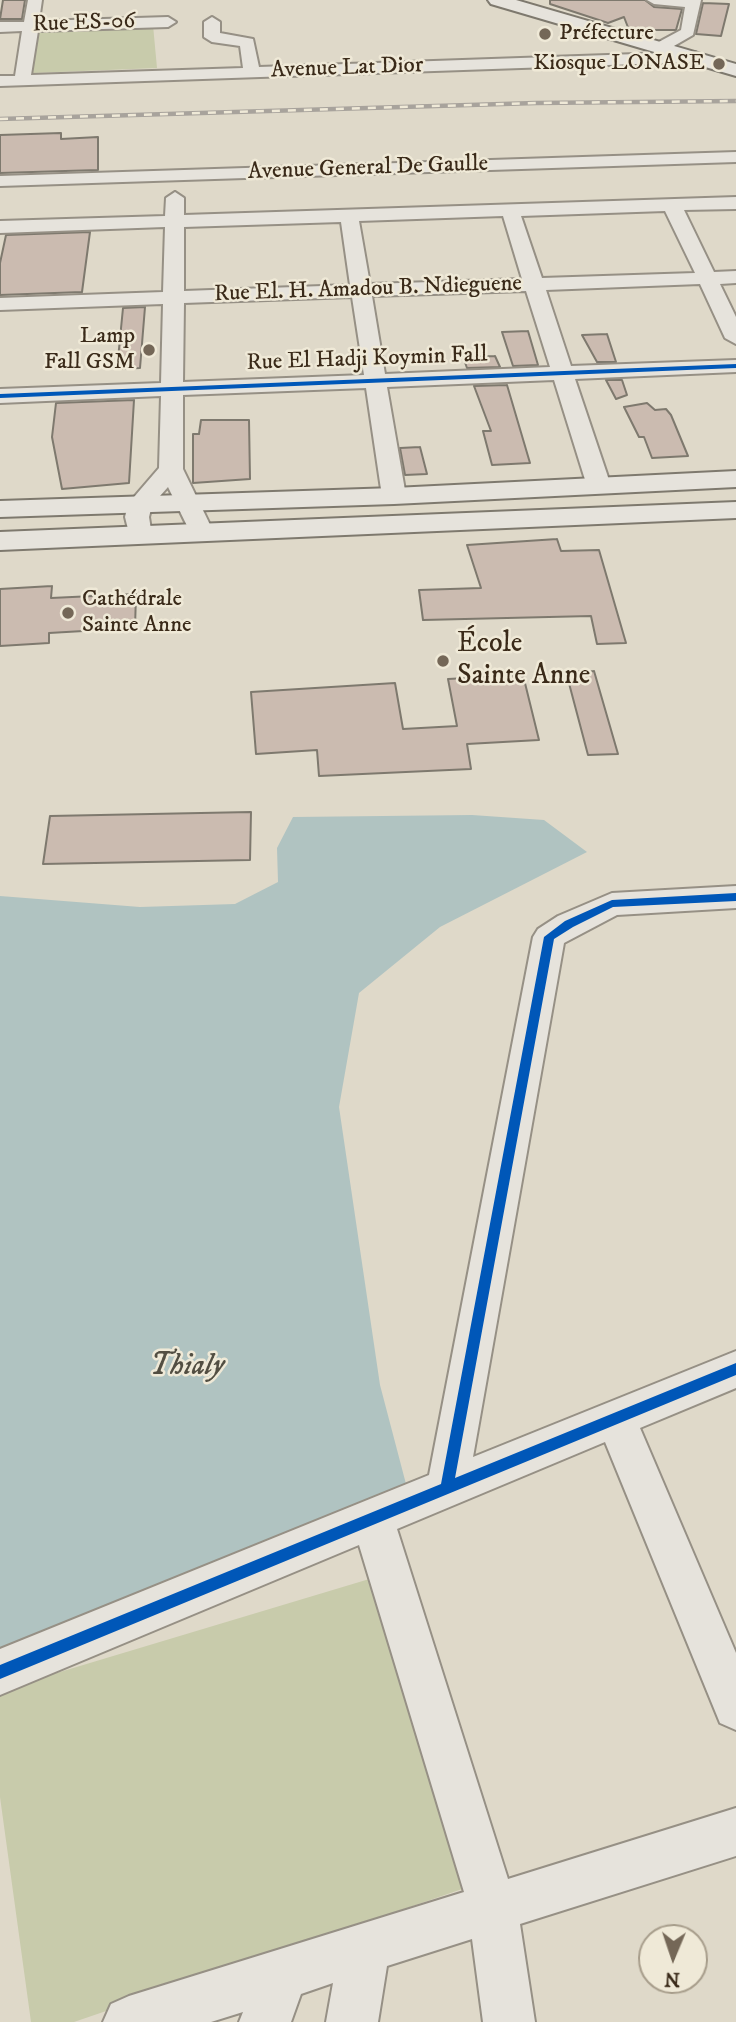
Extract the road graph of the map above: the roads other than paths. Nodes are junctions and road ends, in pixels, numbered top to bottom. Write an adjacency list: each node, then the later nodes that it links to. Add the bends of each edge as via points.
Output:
1 (35, 0): 7 (street)
2 (166, 0): 7 (street, Rue ES-06, via 168,28)
3 (497, 0): 9 (main road)
4 (654, 0): 5 (street)
5 (694, 1): 9 (street, via 688,32)
6 (212, 22): 12 (street, via 212,37 247,42)
7 (31, 26): 8 (street, Rue ES-06); 13 (street)
8 (0, 27)
9 (661, 47): 10 (main road)
10 (695, 57): 11 (main road); 12 (street, Avenue Lat Dior)
11 (736, 70)
12 (252, 73): 13 (street, Avenue Lat Dior, via 171,69)
13 (22, 80): 14 (street, Avenue Lat Dior)
14 (0, 81)
15 (736, 158): 16 (street, Avenue General De Gaulle)
16 (174, 175): 17 (street, Avenue General De Gaulle); 22 (street)
17 (0, 181)
18 (736, 203): 19 (street)
19 (672, 205): 20 (street); 25 (street)
20 (510, 210): 21 (street); 26 (street)
21 (349, 215): 22 (street); 27 (street)
22 (175, 220): 23 (street); 28 (street)
23 (0, 227)
24 (736, 277): 25 (street, Rue El. H. Amadou B. Ndieguene)
25 (707, 278): 26 (street, Rue El. H. Amadou B. Ndieguene); 30 (street)
26 (533, 284): 27 (street, Rue El. H. Amadou B. Ndieguene); 32 (street)
27 (360, 290): 28 (street, Rue El. H. Amadou B. Ndieguene); 33 (street)
28 (173, 297): 29 (street, Rue El. H. Amadou B. Ndieguene); 34 (street)
29 (0, 304)
30 (736, 338)
31 (736, 366): 32 (street, Rue El Hadji Koymin Fall)
32 (561, 373): 33 (street, Rue El Hadji Koymin Fall); 38 (street)
33 (375, 380): 34 (street, Rue El Hadji Koymin Fall); 39 (street)
34 (172, 388): 35 (street, Rue El Hadji Koymin Fall); 36 (street)
35 (0, 396)
36 (171, 469): 40 (street); 41 (street)
37 (736, 479): 38 (main road)
38 (599, 486): 39 (main road)
39 (394, 496): 40 (main road)
40 (190, 503): 41 (main road); 44 (street)
41 (140, 504): 42 (main road); 45 (street)
42 (0, 509)
43 (736, 510): 44 (main road)
44 (202, 533): 45 (main road)
45 (140, 536): 46 (main road)
46 (0, 541)
47 (736, 897): 50 (street, via 612,904 549,937)
48 (736, 1369): 49 (street)
49 (616, 1419): 50 (street); 53 (street)
50 (447, 1488): 51 (street)
51 (372, 1519): 52 (street); 55 (street)
52 (0, 1672)
53 (736, 1707)
54 (736, 1832): 55 (street)
55 (494, 1908): 56 (street); 61 (street)
56 (365, 1948): 57 (street); 60 (street)
57 (282, 1974): 58 (street); 59 (street)
58 (129, 2022)
59 (265, 2022)
60 (352, 2022)
61 (509, 2022)

